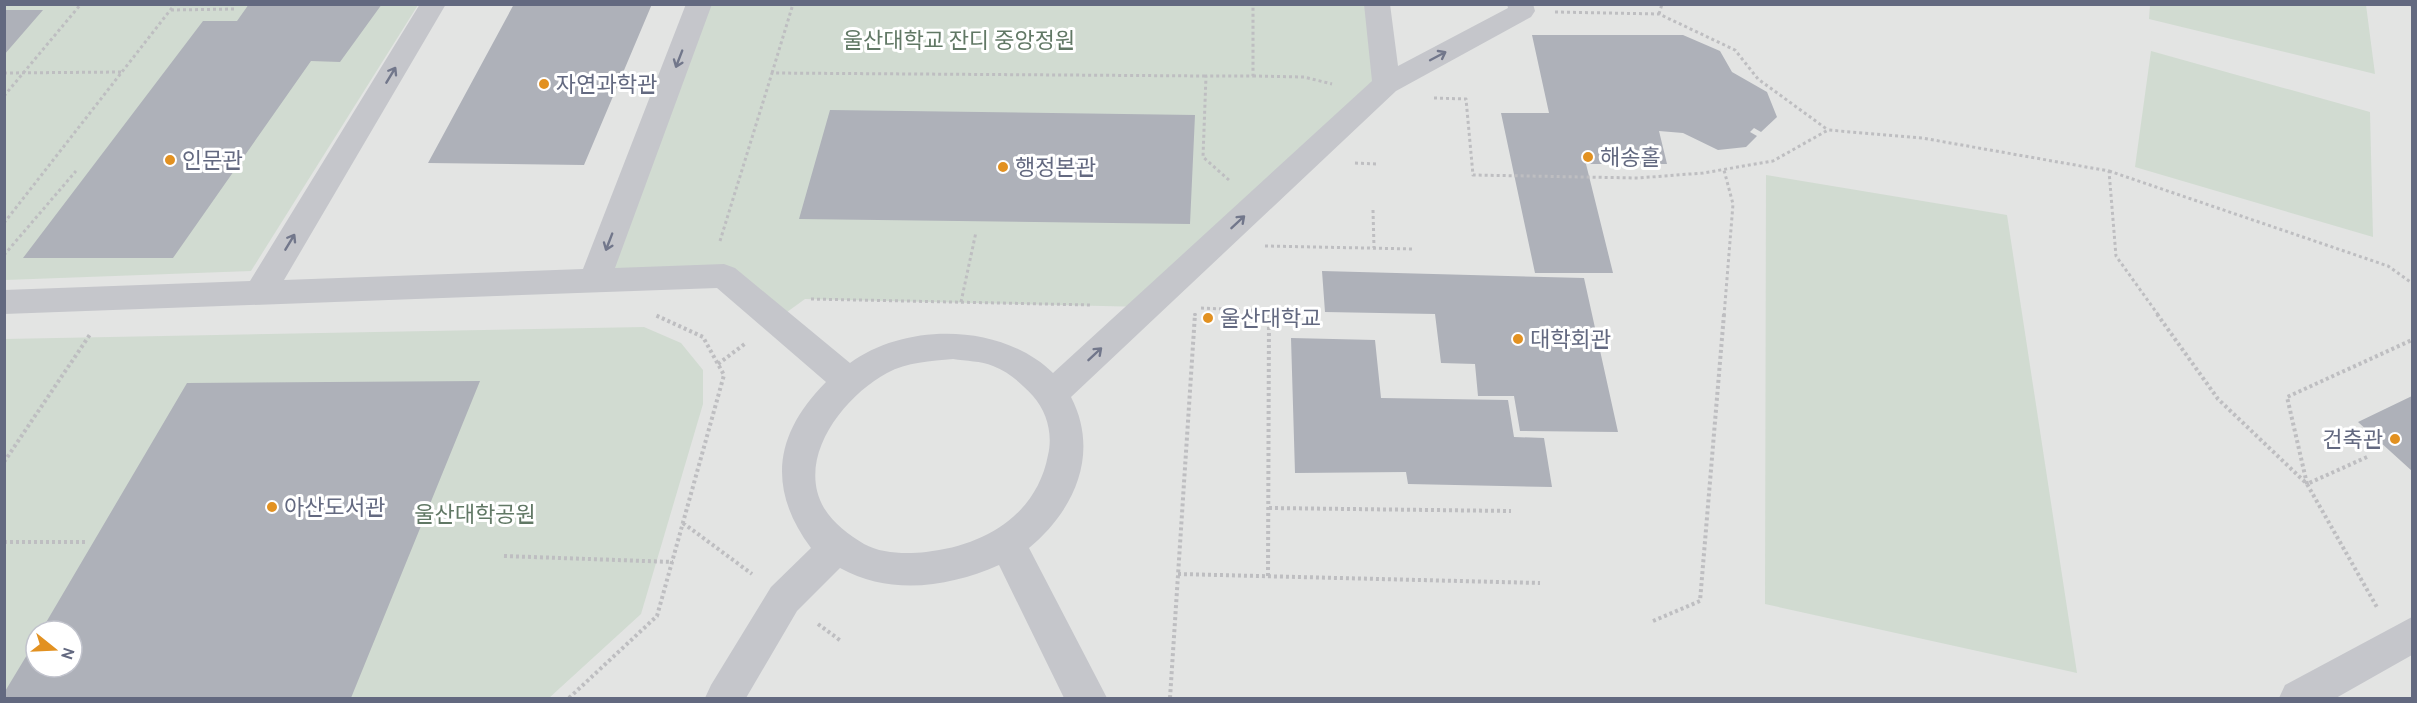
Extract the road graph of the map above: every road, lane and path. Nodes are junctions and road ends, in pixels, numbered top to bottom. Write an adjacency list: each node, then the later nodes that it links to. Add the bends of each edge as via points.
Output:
1 (81, 4): 17 (path)
2 (175, 4): 12 (path)
3 (433, 4): 41 (street, one-way to 3)
4 (699, 4): 39 (street, one-way to 39)
5 (794, 4): 18 (path)
6 (1253, 4): 20 (path)
7 (1377, 4): 21 (street)
8 (1662, 4): 14 (path)
9 (2412, 4): 13 (path)
10 (1521, 8): 14 (path); 21 (street, one-way to 10)
11 (236, 9): 12 (path)
12 (171, 10): 15 (path)
13 (2412, 10)
14 (1659, 14): 24 (path, via 1735,50 1758,78)
15 (122, 72): 17 (path); 32 (path)
16 (4, 73): 17 (path)
17 (23, 73): 22 (path)
18 (772, 73): 19 (path); 38 (path)
19 (1206, 76): 20 (path); 30 (path, via 1203,158)
20 (1253, 76): 21 (path, via 1304,77)
21 (1380, 90): 30 (street)
22 (4, 96)
23 (1466, 99): 27 (path, via 1473,175 1638,178)
24 (1828, 130): 27 (path, via 1773,161); 29 (path, via 1922,138)
25 (1346, 163): 26 (path)
26 (1377, 164)
27 (1724, 170): 63 (path, via 1733,204 1700,601)
28 (76, 171): 37 (path)
29 (2109, 171): 40 (path, via 2388,266); 51 (path, via 2116,256 2218,399)
30 (1257, 204): 48 (street, one-way to 30)
31 (1373, 210): 35 (path)
32 (4, 223)
33 (976, 232): 43 (path)
34 (1259, 246): 35 (path)
35 (1374, 248): 36 (path)
36 (1414, 249)
37 (4, 255)
38 (710, 276): 39 (street); 47 (street, via 724,276)
39 (595, 280): 41 (street)
40 (2412, 283)
41 (260, 292): 42 (street)
42 (4, 302)
43 (961, 302)
44 (645, 315): 59 (path, via 654,315 703,338 724,375)
45 (93, 330): 50 (path)
46 (2412, 340): 51 (path, via 2287,397)
47 (849, 382): 48 (street, via 867,368 909,351 953,346 995,352 1031,371); 57 (street, via 832,395 808,430 798,468 804,507 825,537)
48 (1052, 394): 56 (street, via 1067,430 1066,465 1051,500 1024,531)
49 (2367, 457): 51 (path)
50 (4, 462)
51 (2307, 484): 64 (path)
52 (1269, 508): 53 (path); 60 (path, via 1269,310 1196,308); 61 (path)
53 (1511, 511)
54 (4, 542): 55 (path)
55 (88, 542)
56 (1007, 542): 57 (street, via 987,555 942,569 898,570 857,559); 68 (street)
57 (838, 546): 67 (street, via 784,599)
58 (504, 556): 59 (path)
59 (673, 561): 66 (path, via 657,616)
60 (1178, 574): 61 (path); 69 (path)
61 (1268, 576): 62 (path)
62 (1540, 583)
63 (1653, 621)
64 (2405, 639): 65 (street)
65 (2344, 689): 70 (street)
66 (568, 699)
67 (725, 699)
68 (1087, 699)
69 (1170, 699)
70 (2299, 699)

